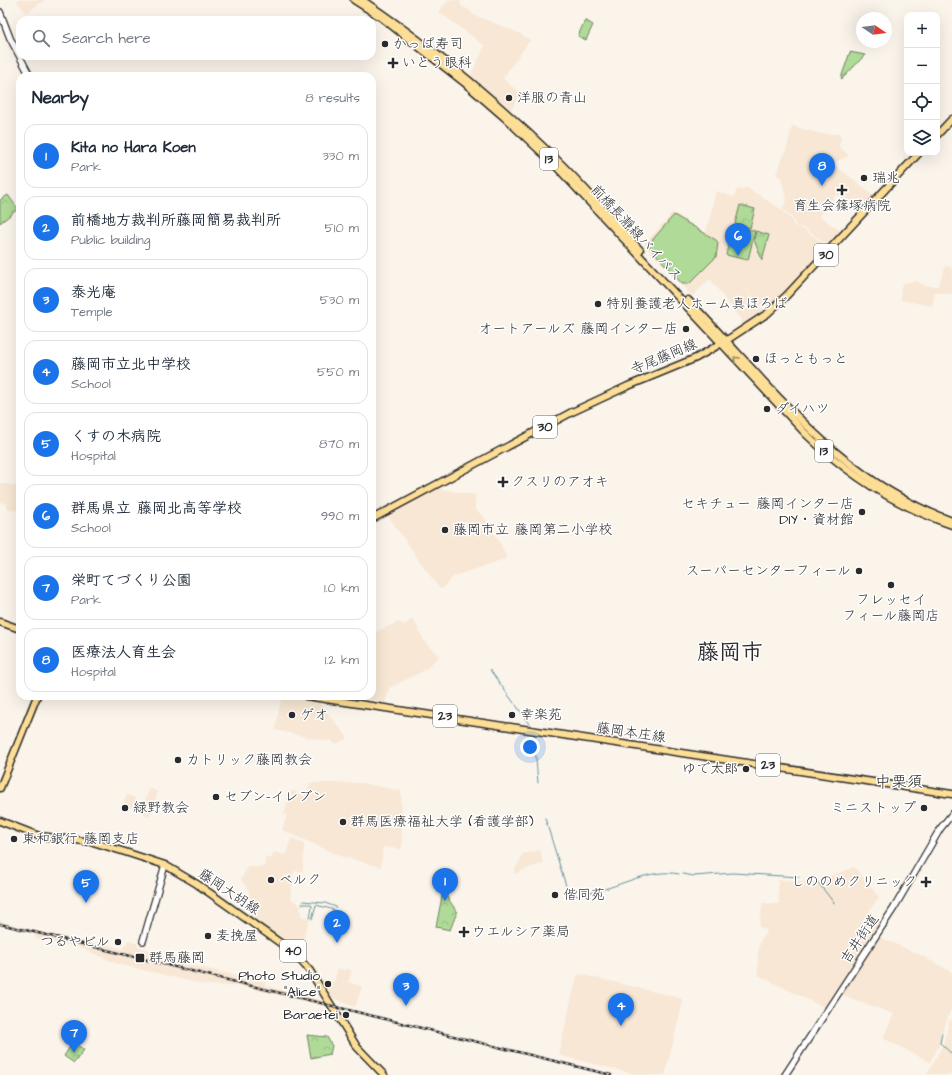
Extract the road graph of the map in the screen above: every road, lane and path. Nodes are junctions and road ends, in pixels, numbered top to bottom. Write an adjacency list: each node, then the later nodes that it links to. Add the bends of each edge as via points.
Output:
1 (354, 0): 10 (main road, 前橋長瀞線バイパス / 13, via 382,18 504,117 552,162)
2 (362, 0): 10 (main road, 前橋長瀞線バイパス / 13, via 467,78 556,159)
3 (0, 12): 4 (main road)
4 (16, 49)
5 (22, 60): 6 (main road)
6 (28, 72)
7 (952, 119): 8 (main road)
8 (940, 132)
9 (916, 156): 10 (main road, 寺尾藤岡線 / 30, via 787,295 768,313)
10 (724, 342): 11 (main road, 寺尾藤岡線 / 30, via 688,361 572,412); 12 (main road, 前橋長瀞線バイパス / 13, via 812,432 848,464 895,495); 13 (main road, 前橋長瀞線バイパス / 13, one-way to 10, via 892,499 848,472 805,433)
11 (376, 517)
12 (952, 521)
13 (952, 525)
14 (0, 622): 15 (main road)
15 (16, 628)
16 (34, 700): 18 (main road)
17 (332, 700): 19 (main road, 藤岡本庄線 / 23)
18 (0, 788)
19 (952, 794)
20 (952, 814): 25 (main road, 吉井街道, via 940,829 878,934)
21 (0, 821): 22 (main road, 藤岡大胡線 / 40, via 39,836 93,842)
22 (165, 865): 23 (main road); 24 (main road, 藤岡大胡線 / 40, via 197,884 293,952 310,972 357,1047)
23 (143, 941)
24 (384, 1075)
25 (785, 1075)

